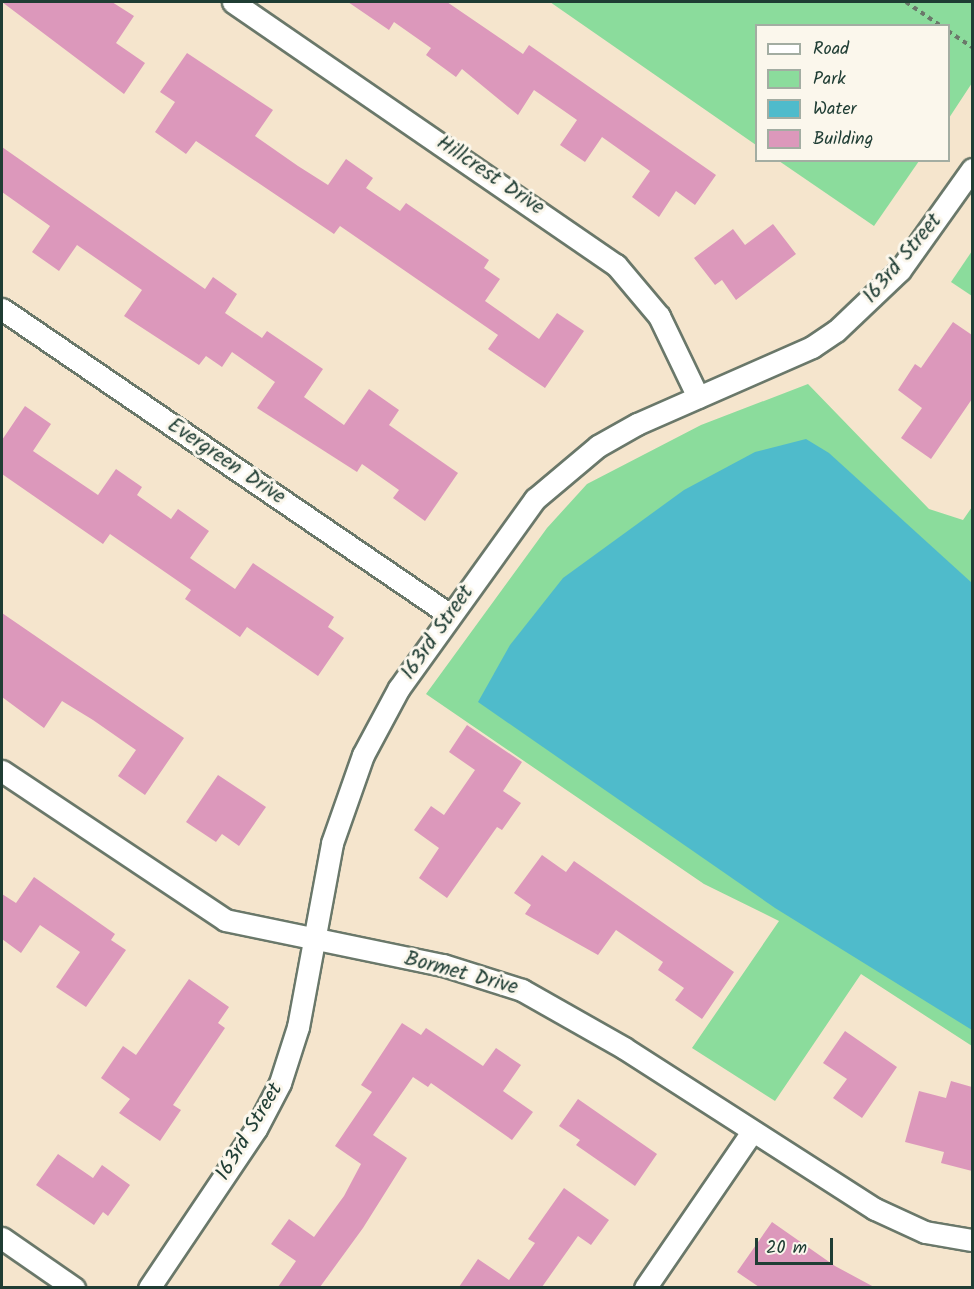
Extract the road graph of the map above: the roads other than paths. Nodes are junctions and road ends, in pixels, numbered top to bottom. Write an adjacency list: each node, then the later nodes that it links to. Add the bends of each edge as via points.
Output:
1 (233, 2): 4 (street, Hillcrest Drive, via 616,265 659,316)
2 (972, 169): 4 (street, 163rd Street, via 900,270 853,317 812,347)
3 (2, 309): 5 (street, Evergreen Drive)
4 (698, 397): 5 (street, 163rd Street, via 637,424 565,472 535,499)
5 (450, 615): 7 (street, 163rd Street, via 399,688 363,755 332,843)
6 (2, 771): 7 (street, Bormet Drive, via 225,920)
7 (314, 941): 8 (street, Bormet Drive, via 443,965 522,990 624,1048); 12 (street, 163rd Street, via 291,1057 272,1104)
8 (751, 1133): 10 (street, Bormet Drive, via 904,1224); 13 (street)
9 (2, 1238): 11 (street)
10 (972, 1240)
11 (74, 1287)
12 (149, 1287)
13 (645, 1287)

